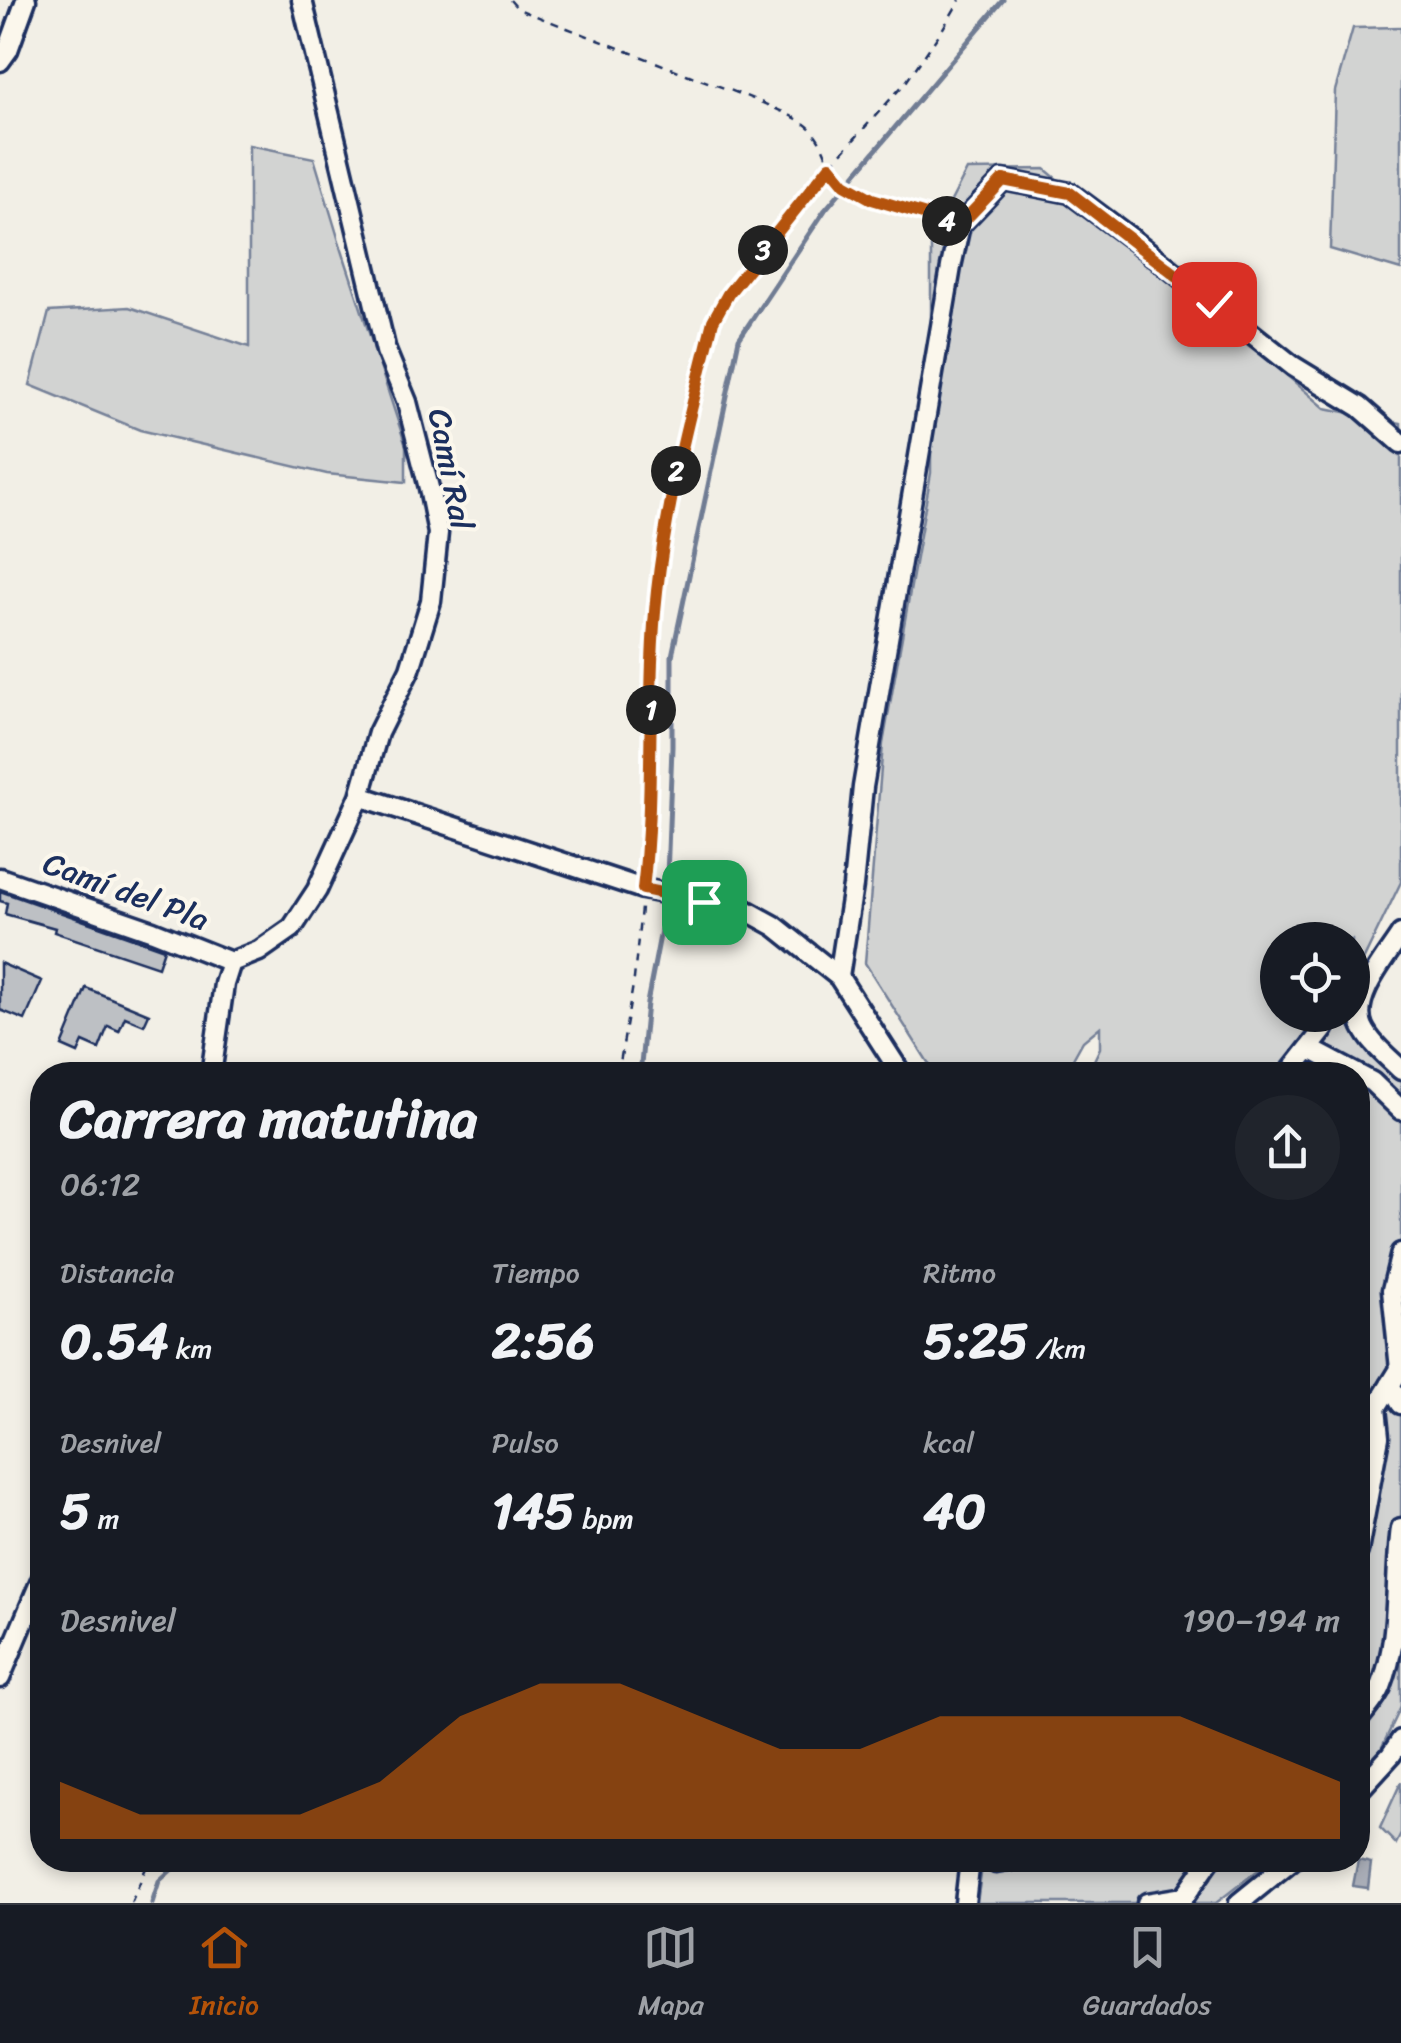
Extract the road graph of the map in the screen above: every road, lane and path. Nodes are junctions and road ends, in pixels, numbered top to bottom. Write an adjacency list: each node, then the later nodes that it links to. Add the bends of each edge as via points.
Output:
1 (26, 0): 5 (street)
2 (302, 0): 9 (street, Camí Ral, via 386,351 407,402 438,533 432,601)
3 (510, 0): 6 (path, via 518,10 798,119 826,149)
4 (960, 0): 6 (path, via 906,82)
5 (0, 62)
6 (830, 166): 7 (path, via 872,199); 11 (path, via 713,321 678,462 657,593)
7 (960, 225): 8 (street, via 1003,180 1070,193); 14 (street, via 862,787)
8 (1401, 443)
9 (360, 796): 11 (street); 13 (street, Camí Ral, via 292,928)
10 (0, 878): 13 (street, Camí del Pla)
11 (643, 889): 14 (street, via 744,909); 18 (path)
12 (1401, 934): 22 (street, via 1360,1008 1362,1025)
13 (231, 962): 17 (street)
14 (839, 977): 19 (street)
15 (1321, 1032): 16 (street)
16 (1310, 1049): 20 (street); 21 (street)
17 (213, 1062)
18 (620, 1062)
19 (894, 1062)
20 (1299, 1062)
21 (1334, 1062)
22 (1401, 1070)
23 (1370, 1081): 24 (street)
24 (1401, 1110)
25 (1401, 1254): 26 (street, via 1392,1290 1400,1369)
26 (1390, 1385): 27 (street); 28 (street)
27 (1370, 1403)
28 (1401, 1404)
29 (1370, 1414): 30 (street, via 1379,1437)
30 (1370, 1486)
31 (1401, 1528): 34 (street, via 1396,1633)
32 (30, 1607): 33 (street)
33 (0, 1678)
34 (1370, 1704)
35 (1401, 1740): 36 (street)
36 (1370, 1778)
37 (144, 1872): 42 (path)
38 (969, 1872): 43 (street)
39 (1202, 1872): 41 (street)
40 (1277, 1872): 45 (street)
41 (1183, 1900): 44 (street)
42 (131, 1903)
43 (966, 1903)
44 (1147, 1903)
45 (1240, 1903)

